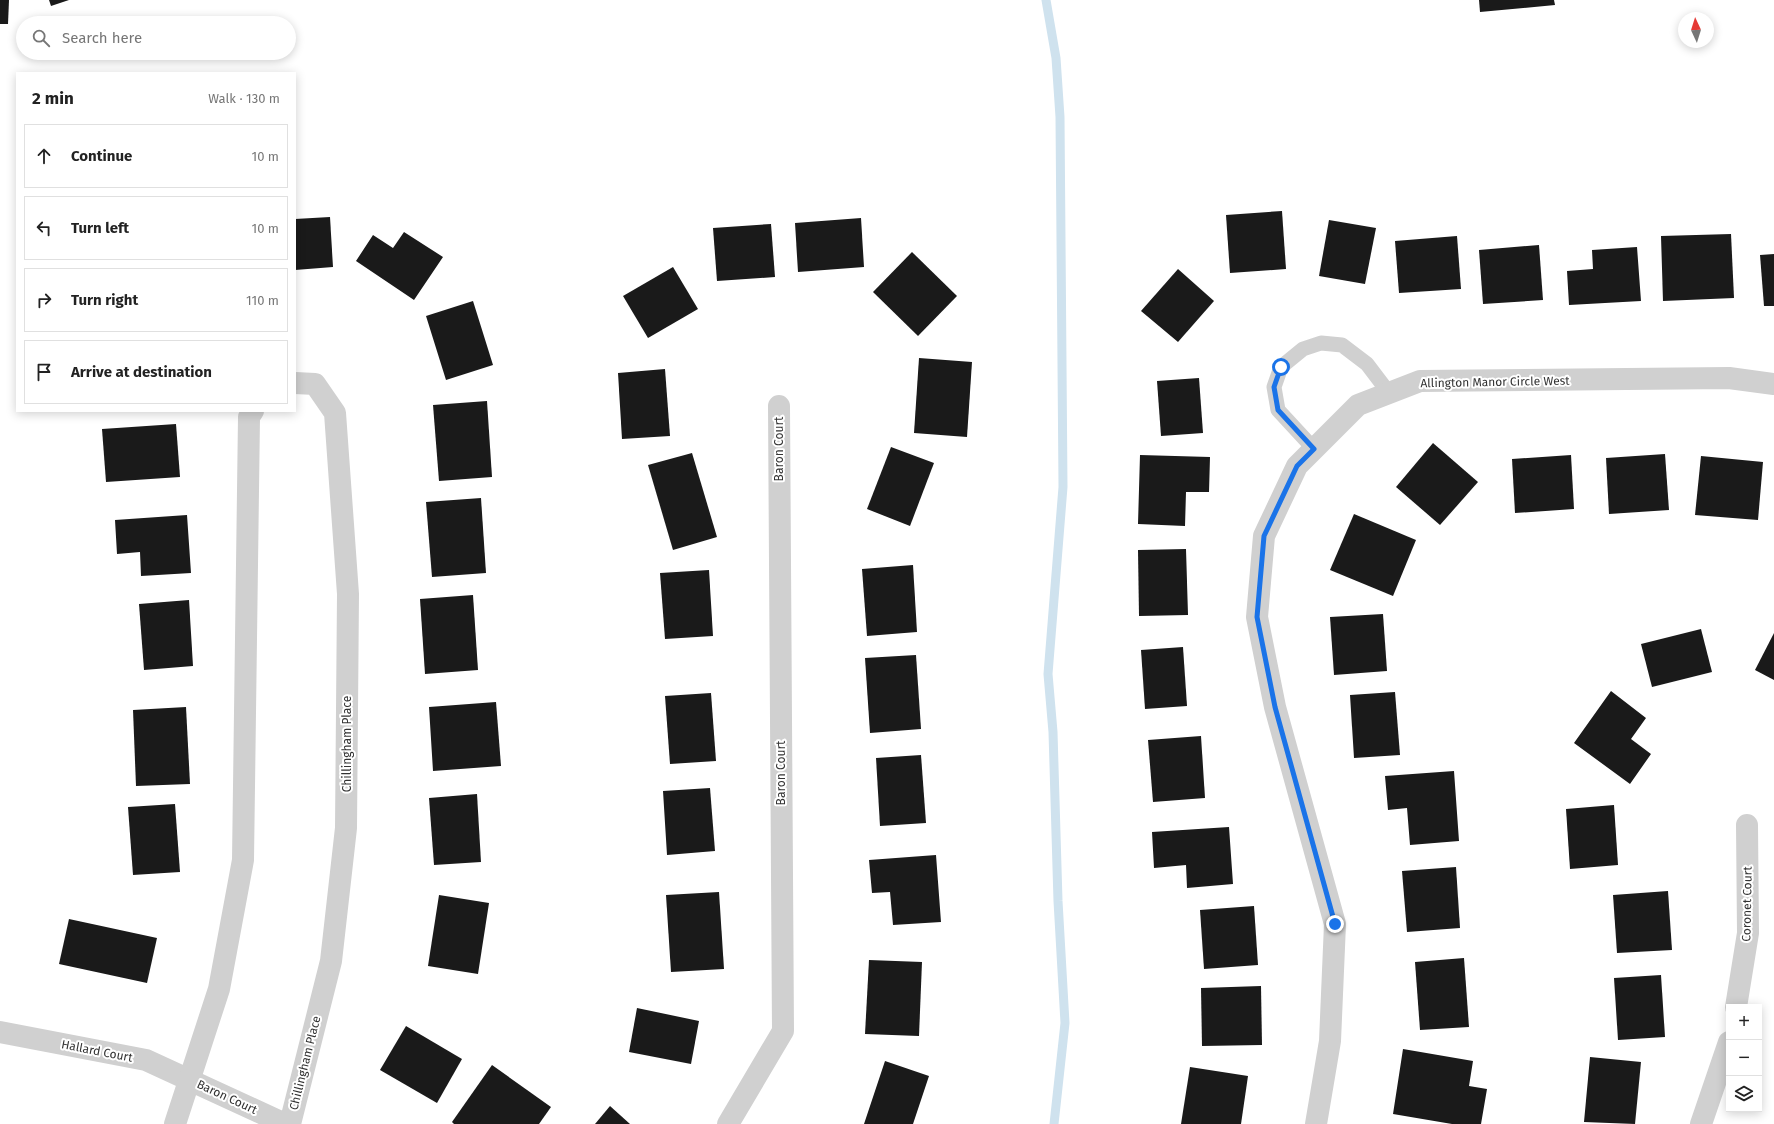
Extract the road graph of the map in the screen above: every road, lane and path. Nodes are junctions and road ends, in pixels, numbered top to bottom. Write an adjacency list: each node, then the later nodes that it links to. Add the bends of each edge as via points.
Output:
1 (296, 383): 14 (street, Chillingham Place, via 315,384 335,413 348,594 346,828 331,961)
2 (1774, 384): 3 (street, Allington Manor Circle West, via 1729,378 1420,381)
3 (1389, 393): 6 (street, Allington Manor Circle West, via 1358,404); 6 (lane, via 1367,364 1342,345 1321,343 1303,349 1281,367 1274,387 1278,410)
4 (778, 406): 15 (street, Baron Court, via 783,1031)
5 (252, 412): 11 (street, via 249,417 243,860 219,989)
6 (1314, 449): 16 (street, Allington Manor Circle West, via 1297,466 1264,536 1257,617 1275,707 1335,924 1330,1041)
7 (1747, 825): 8 (street, Coronet Court, via 1748,933)
8 (1736, 1004)
9 (0, 1032): 11 (street, Hallard Court, via 146,1060)
10 (1726, 1051): 17 (street)
11 (190, 1080): 12 (street); 13 (street, Baron Court)
12 (175, 1124)
13 (285, 1124)
14 (290, 1124)
15 (728, 1124)
16 (1316, 1124)
17 (1701, 1124)

